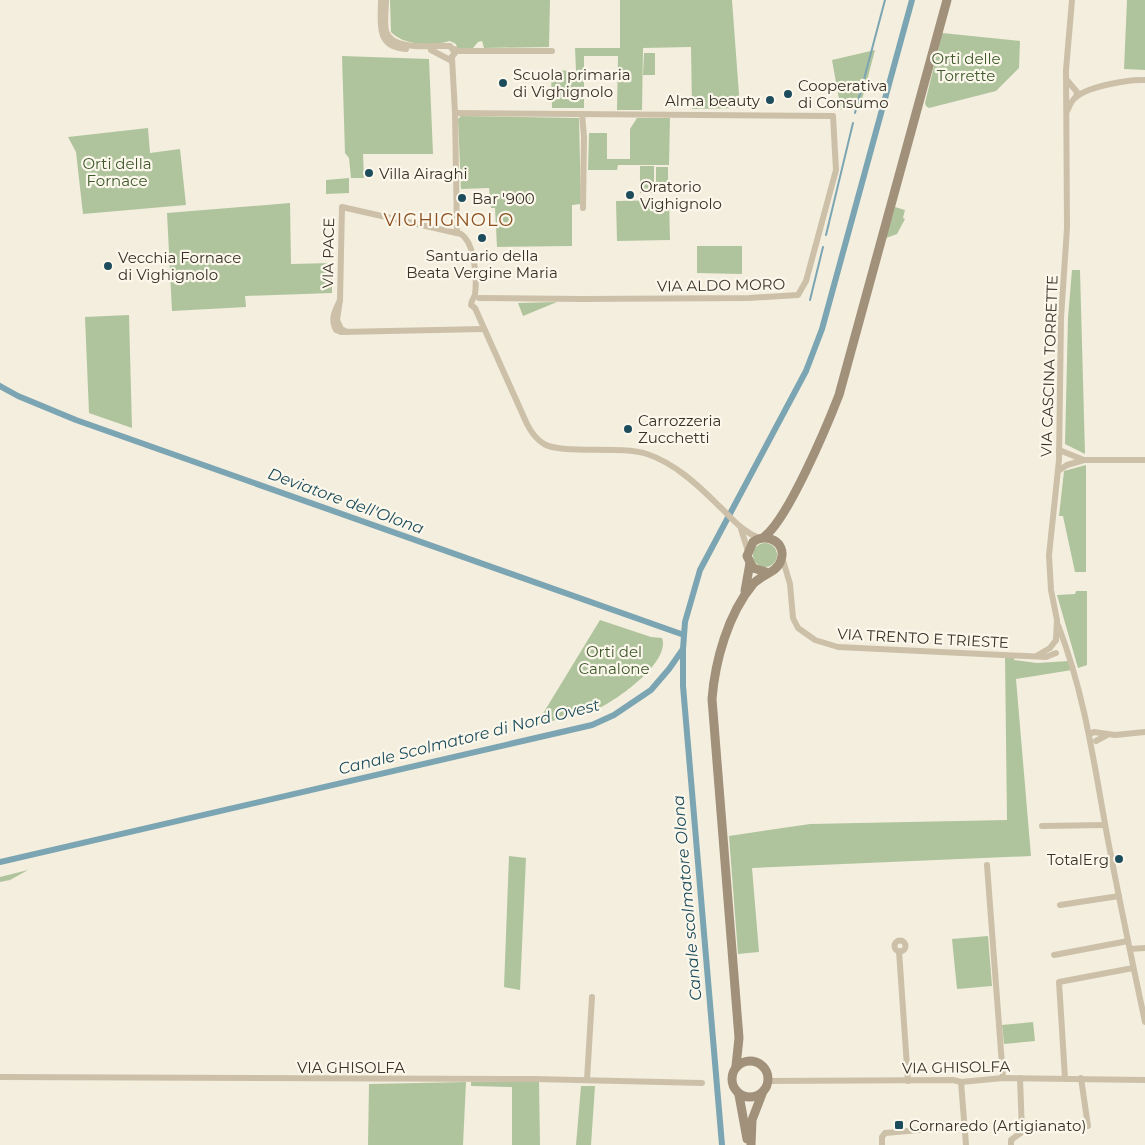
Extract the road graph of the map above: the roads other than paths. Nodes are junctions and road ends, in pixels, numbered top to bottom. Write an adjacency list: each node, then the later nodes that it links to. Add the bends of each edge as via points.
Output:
1 (381, 0): 5 (street)
2 (386, 0): 5 (street)
3 (947, 0): 21 (main road, via 839,395)
4 (1072, 0): 10 (street, via 1066,79)
5 (384, 33): 6 (street, via 400,44)
6 (442, 50): 8 (street, via 445,59); 8 (street, via 450,46)
7 (552, 51): 8 (street)
8 (453, 56): 11 (street)
9 (1145, 80): 10 (street, via 1131,79)
10 (1072, 94): 17 (street, VIA CASCINA TORRETTE, via 1067,112 1067,236 1061,318)
11 (455, 113): 12 (street); 14 (street)
12 (582, 114): 13 (street); 15 (street, VIA ALDO MORO, via 833,116 836,170 802,291 790,297)
13 (583, 208)
14 (457, 233): 15 (street, via 465,237 473,251); 16 (street, VIA PACE, via 342,207 337,320 341,329 347,332)
15 (478, 301): 16 (street, via 478,316)
16 (484, 329): 22 (street, via 527,424 540,441 561,448 633,450 655,457 681,473)
17 (1059, 450): 18 (street); 20 (street, VIA CASCINA TORRETTE)
18 (1084, 460): 19 (street); 20 (street)
19 (1145, 460)
20 (1058, 471): 31 (street, VIA CASCINA TORRETTE, via 1049,555)
21 (782, 515): 23 (main road, via 774,530); 24 (main road)
22 (739, 526): 23 (street); 25 (street)
23 (762, 538): 24 (main road, via 772,539); 25 (main road, via 751,544)
24 (779, 545): 26 (main road)
25 (748, 551): 27 (main road)
26 (782, 557): 28 (main road); 29 (street, VIA TRENTO E TRIESTE)
27 (750, 564): 28 (main road, via 756,570); 30 (main road)
28 (770, 571): 29 (street, via 785,576); 30 (main road)
29 (790, 584): 35 (street, VIA TRENTO E TRIESTE, via 798,628 807,637 829,646)
30 (744, 596): 51 (main road, via 720,650 712,699)
31 (1056, 620): 32 (street, VIA CASCINA TORRETTE); 33 (street, VIA CASCINA TORRETTE)
32 (1064, 641): 33 (street); 34 (street, VIA CASCINA TORRETTE)
33 (1054, 643): 34 (street); 35 (street)
34 (1062, 651): 35 (street, VIA TRENTO E TRIESTE, via 1046,657); 37 (street, via 1073,663)
35 (1037, 656)
36 (1145, 732): 37 (street)
37 (1093, 736): 38 (street, via 1092,753)
38 (1105, 825): 39 (street); 41 (street)
39 (1042, 826)
40 (987, 865): 55 (street)
41 (1119, 896): 42 (street); 43 (street)
42 (1060, 905)
43 (1128, 941): 45 (street); 47 (street)
44 (1145, 948): 45 (street)
45 (1130, 949): 48 (street)
46 (899, 951): 62 (street)
47 (1054, 955)
48 (1133, 968): 50 (street); 57 (street, via 1059,982)
49 (592, 997): 59 (street)
50 (1145, 1022)
51 (740, 1038): 52 (main road); 53 (main road)
52 (754, 1060): 53 (main road, via 747,1059); 61 (main road, via 765,1069)
53 (736, 1066): 66 (main road, via 733,1082)
54 (0, 1077): 59 (street, VIA GHISOLFA)
55 (1003, 1078): 56 (street, VIA GHISOLFA); 63 (street, VIA GHISOLFA)
56 (1020, 1078): 57 (street, VIA GHISOLFA); 72 (street, via 1022,1132 1011,1140)
57 (1065, 1078): 58 (street, VIA GHISOLFA)
58 (1082, 1078): 60 (street, VIA GHISOLFA); 68 (street)
59 (587, 1080): 64 (street, VIA GHISOLFA)
60 (1145, 1080)
61 (768, 1081): 62 (street, VIA GHISOLFA); 65 (main road)
62 (908, 1081): 63 (street, VIA GHISOLFA)
63 (961, 1082): 67 (street)
64 (702, 1083)
65 (762, 1094): 66 (main road, via 750,1098); 69 (main road, via 752,1120)
66 (740, 1095): 69 (main road)
67 (965, 1126): 70 (street, via 885,1133); 71 (street)
68 (1088, 1126)
69 (750, 1145)
70 (882, 1145)
71 (966, 1145)
72 (1011, 1145)

